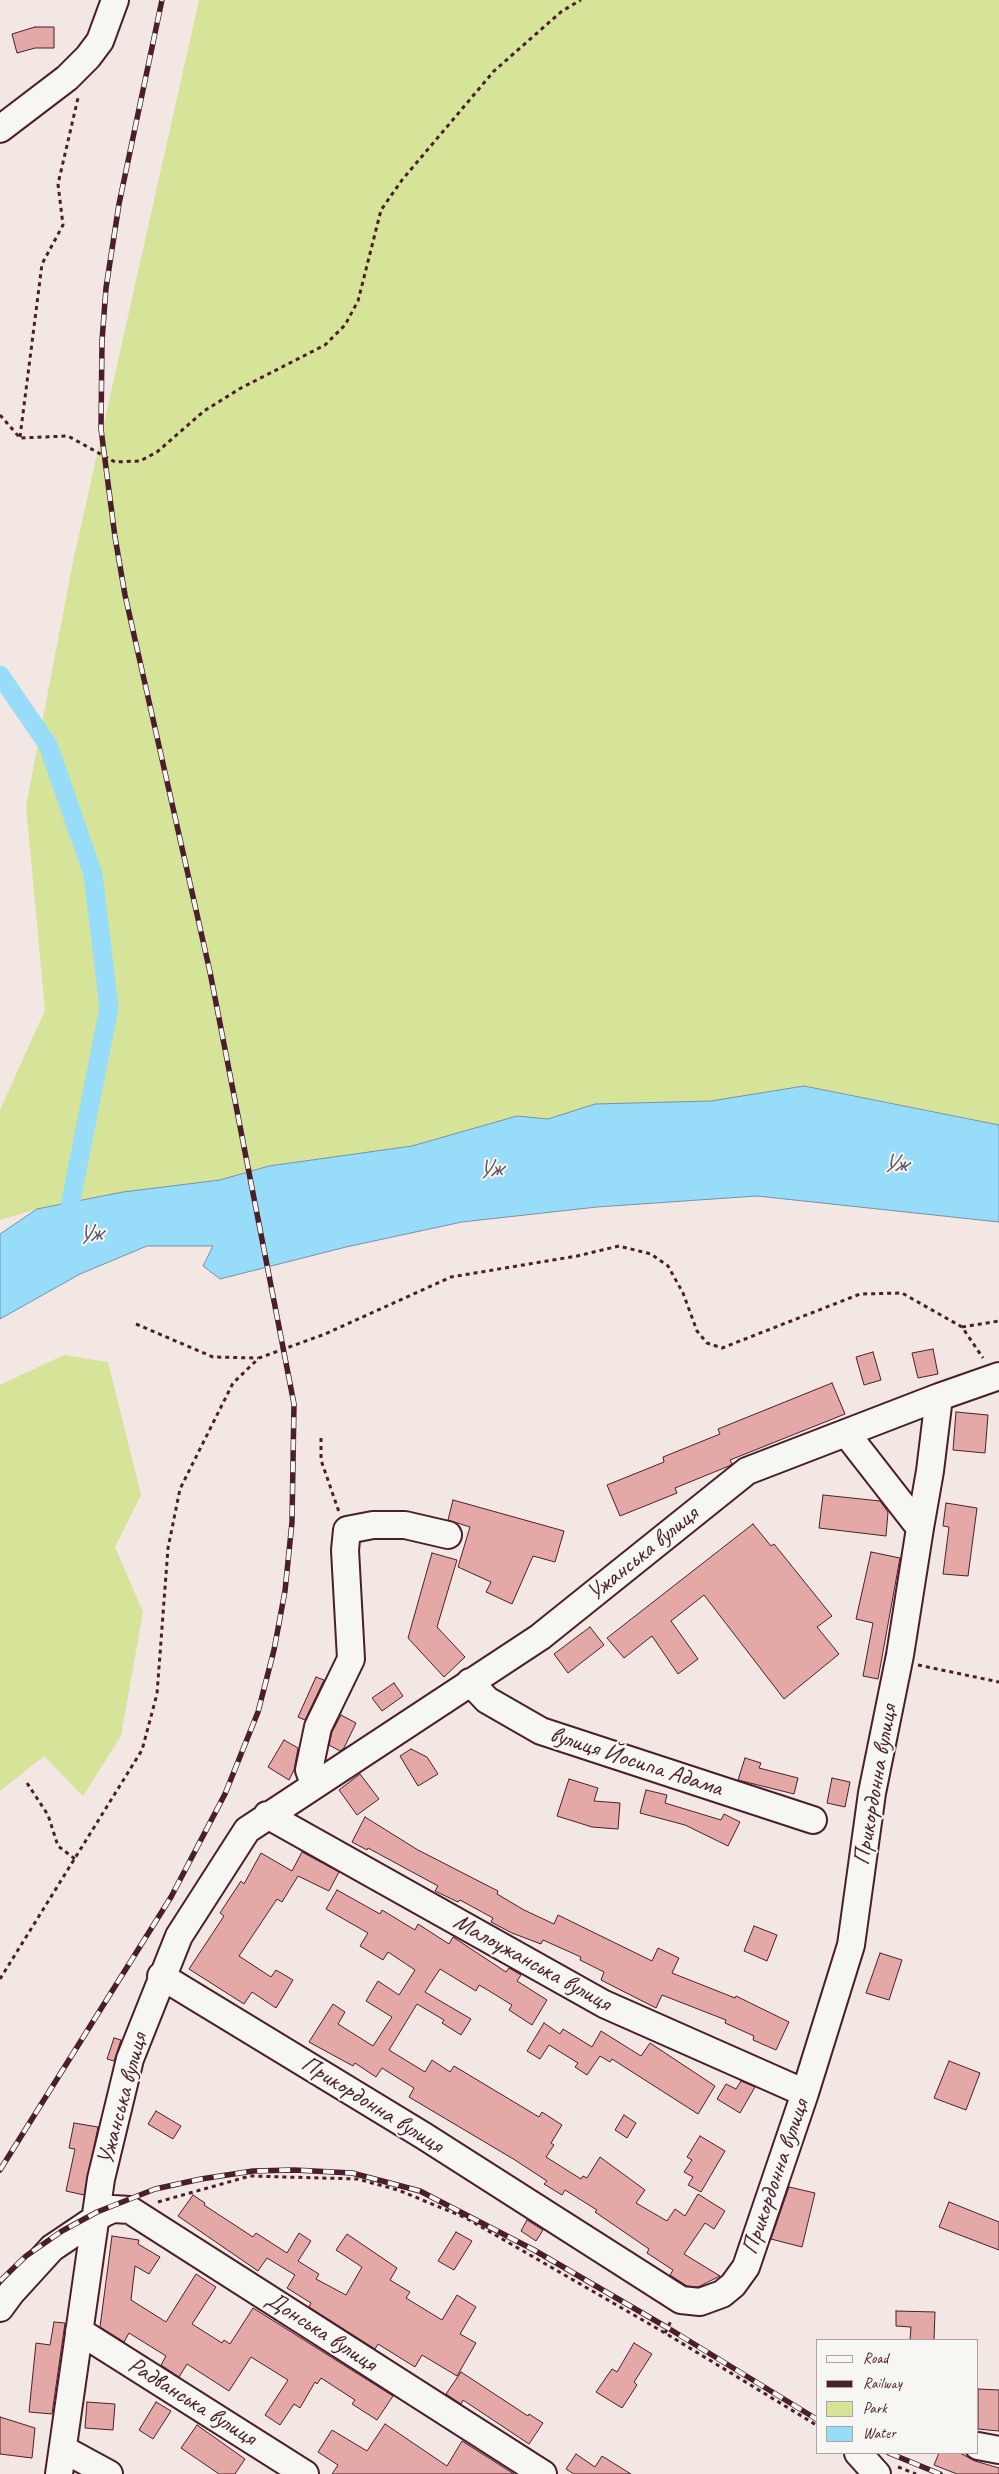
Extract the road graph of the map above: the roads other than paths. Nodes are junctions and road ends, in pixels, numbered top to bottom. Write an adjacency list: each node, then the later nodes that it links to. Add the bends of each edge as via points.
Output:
1 (115, 0): 2 (street, via 100,42 88,57 68,78)
2 (0, 129)
3 (996, 1376): 4 (street, Ужанська вулиця)
4 (939, 1397): 5 (street, Ужанська вулиця); 6 (street, Прикордонна вулиця)
5 (846, 1433): 6 (street); 8 (street, Ужанська вулиця, via 747,1471 540,1636)
6 (920, 1528): 13 (street, Прикордонна вулиця, via 900,1655 872,1793 851,1945)
7 (448, 1535): 9 (street, via 405,1525 373,1525 347,1530 345,1550 351,1659 318,1727 309,1770)
8 (470, 1682): 9 (street, Ужанська вулиця); 11 (street, вулиця Йосипа Адама, via 487,1700 541,1730)
9 (314, 1784): 10 (street, Ужанська вулиця)
10 (267, 1815): 12 (street, Ужанська вулиця, via 247,1830 179,1936); 13 (street, Малоужанська вулиця, via 604,2004)
11 (813, 1820)
12 (161, 1976): 13 (street, Прикордонна вулиця, via 424,2136 681,2300 700,2302 722,2294 746,2267); 14 (street, Ужанська вулиця, via 130,2059 101,2179)
13 (805, 2094)
14 (96, 2218): 15 (street, via 52,2248); 16 (street, Ужанська вулиця); 24 (street, Донська вулиця, via 114,2209 130,2210)
15 (0, 2308)
16 (79, 2331): 18 (street, Ужанська вулиця); 23 (street, Радванська вулиця)
17 (979, 2446): 19 (street)
18 (63, 2449): 21 (street, Ужанська вулиця); 22 (street)
19 (999, 2450)
20 (859, 2454): 25 (street)
21 (59, 2474)
22 (109, 2474)
23 (305, 2474)
24 (543, 2474)
25 (876, 2474)

